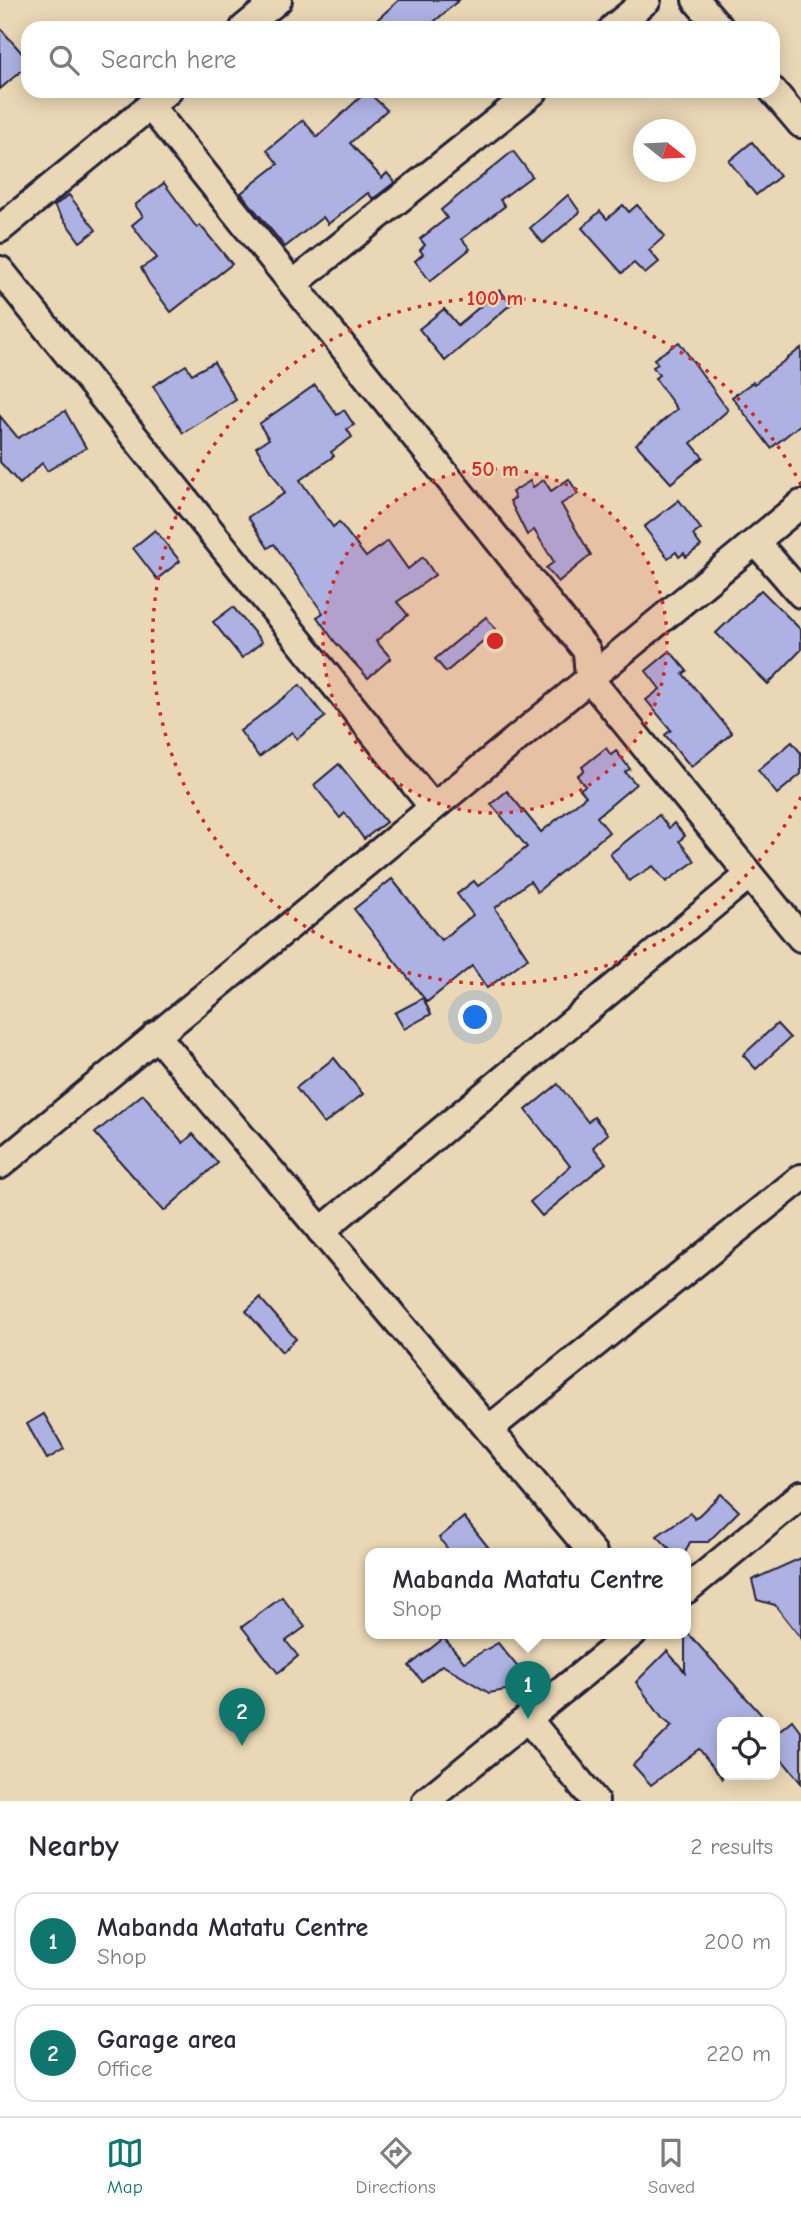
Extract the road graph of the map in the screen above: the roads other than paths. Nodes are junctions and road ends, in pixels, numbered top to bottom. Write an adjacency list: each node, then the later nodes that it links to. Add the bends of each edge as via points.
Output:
1 (278, 0): 4 (street)
2 (648, 0): 5 (street)
3 (696, 0): 6 (street)
4 (252, 21)
5 (621, 21)
6 (714, 21)
7 (159, 98): 11 (street); 13 (street)
8 (525, 98): 13 (street)
9 (779, 98): 10 (street)
10 (801, 124)
11 (0, 229)
12 (0, 270): 18 (street)
13 (293, 284): 17 (street, via 587,651)
14 (801, 504): 15 (street)
15 (755, 542): 16 (street); 17 (street)
16 (801, 594)
17 (589, 678): 18 (street); 19 (street)
18 (433, 807): 21 (street)
19 (749, 875): 20 (street); 24 (street)
20 (801, 938)
21 (156, 1035): 22 (street); 24 (street)
22 (0, 1165)
23 (801, 1178): 25 (street)
24 (321, 1231): 25 (street)
25 (489, 1429): 27 (street)
26 (801, 1495): 28 (street)
27 (589, 1548)
28 (691, 1585)
29 (626, 1639): 30 (street)
30 (528, 1719): 31 (street); 32 (street)
31 (426, 1801)
32 (595, 1801)

